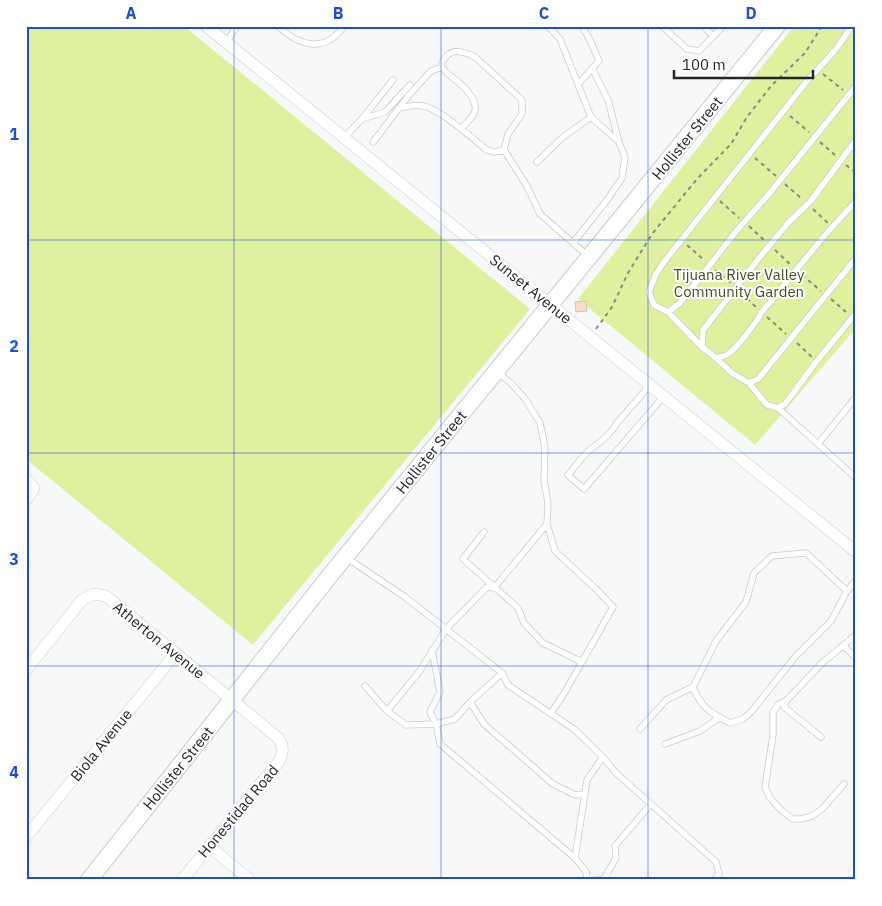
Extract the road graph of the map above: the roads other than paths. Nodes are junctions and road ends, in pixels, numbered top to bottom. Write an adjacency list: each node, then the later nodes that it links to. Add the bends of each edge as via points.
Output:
1 (206, 26): 13 (street, Sunset Avenue)
2 (237, 26): 13 (lane)
3 (278, 26): 4 (lane, via 306,44 331,40)
4 (345, 26)
5 (548, 26): 17 (lane, via 560,39)
6 (582, 26): 15 (lane, via 599,61)
7 (662, 26): 12 (lane, via 687,49 699,51)
8 (703, 26): 12 (lane)
9 (723, 26): 12 (lane)
10 (777, 26): 32 (street, Hollister Street)
11 (851, 26): 35 (lane, via 838,48 715,196 656,274 649,292 654,304)
12 (713, 36)
13 (226, 43): 24 (street, Sunset Avenue)
14 (442, 67): 20 (lane, via 431,71); 23 (lane, via 467,91 474,103 474,113); 28 (lane, via 449,54 466,52 522,100 522,114 508,134)
15 (592, 68): 17 (lane); 27 (lane, via 608,100)
16 (393, 80): 22 (lane)
17 (579, 83): 21 (lane)
18 (410, 85): 22 (lane, via 385,112)
19 (856, 86): 35 (lane, via 680,303)
20 (399, 108): 23 (lane, via 424,106); 26 (lane)
21 (591, 117): 27 (lane); 29 (lane, via 562,137)
22 (362, 119): 24 (lane)
23 (461, 129): 28 (lane, via 487,150)
24 (344, 138): 34 (street, Sunset Avenue)
25 (856, 140): 37 (lane, via 703,330)
26 (373, 142)
27 (619, 142): 31 (lane, via 625,157 622,178)
28 (504, 150): 31 (lane, via 540,214)
29 (537, 162)
30 (856, 201): 38 (lane, via 729,354)
31 (573, 243): 32 (lane)
32 (590, 257): 34 (street, Hollister Street)
33 (856, 258): 40 (lane, via 758,379)
34 (551, 305): 39 (street, Hollister Street); 41 (street, Sunset Avenue)
35 (668, 312): 37 (lane)
36 (854, 315): 44 (lane, via 785,404)
37 (702, 347): 38 (lane)
38 (716, 358): 40 (lane)
39 (496, 372): 49 (lane, via 526,400 540,423 545,447); 52 (street, Hollister Street)
40 (749, 383): 44 (lane, via 767,405)
41 (650, 385): 42 (street, Sunset Avenue); 42 (lane, via 568,475 584,489)
42 (664, 396): 51 (street, Sunset Avenue)
43 (856, 397): 45 (lane)
44 (778, 408): 45 (lane)
45 (818, 444): 46 (lane)
46 (856, 478)
47 (26, 479): 48 (street, via 34,488)
48 (26, 500)
49 (547, 524): 54 (lane); 63 (lane, via 556,551 613,607)
50 (484, 532): 54 (lane, via 463,559)
51 (856, 552)
52 (346, 557): 56 (lane); 68 (street, Hollister Street)
53 (856, 580): 55 (lane)
54 (494, 588): 56 (lane, via 487,587); 63 (lane, via 518,608 524,623 543,643)
55 (847, 591): 67 (lane, via 806,553 772,556 754,573 746,602 716,641); 73 (lane, via 831,621 795,657 751,712 730,723)
56 (446, 629): 60 (lane); 65 (lane)
57 (856, 635): 58 (lane)
58 (852, 641): 59 (lane)
59 (843, 645): 62 (lane); 69 (lane)
60 (432, 650): 71 (lane, via 419,672); 74 (lane, via 440,692 430,712)
61 (176, 653): 64 (street, Atherton Avenue, via 106,596 94,594 82,600); 68 (street, Atherton Avenue); 82 (street, Biola Avenue)
62 (856, 658)
63 (582, 662): 72 (lane)
64 (26, 670)
65 (502, 673): 70 (lane); 72 (lane, via 508,685)
66 (365, 686): 71 (lane)
67 (693, 688): 73 (lane, via 697,700); 75 (lane, via 666,700)
68 (232, 700): 83 (street, Honestidad Road, via 278,738 283,750 280,760); 85 (street, Hollister Street)
69 (786, 700): 76 (lane, via 784,707); 79 (lane, via 773,712 765,787 770,798 792,819 801,819 822,809)
70 (470, 702): 74 (lane, via 455,720); 80 (lane, via 484,724 553,784 575,795)
71 (386, 711): 74 (lane, via 406,725)
72 (551, 713): 78 (lane, via 574,729)
73 (720, 717): 77 (lane, via 700,731)
74 (436, 724): 84 (lane, via 440,744)
75 (640, 729)
76 (821, 737)
77 (666, 744)
78 (603, 757): 80 (lane, via 587,780); 81 (lane)
79 (844, 784)
80 (584, 794): 84 (lane)
81 (650, 805): 89 (lane, via 615,846 616,858 604,879); 90 (lane, via 716,862 719,874)
82 (26, 837)
83 (209, 846): 86 (street, Honestidad Road); 87 (street)
84 (575, 858): 88 (lane, via 586,872)
85 (89, 880)
86 (182, 880)
87 (250, 880)
88 (587, 880)
89 (596, 880)
90 (714, 880)

